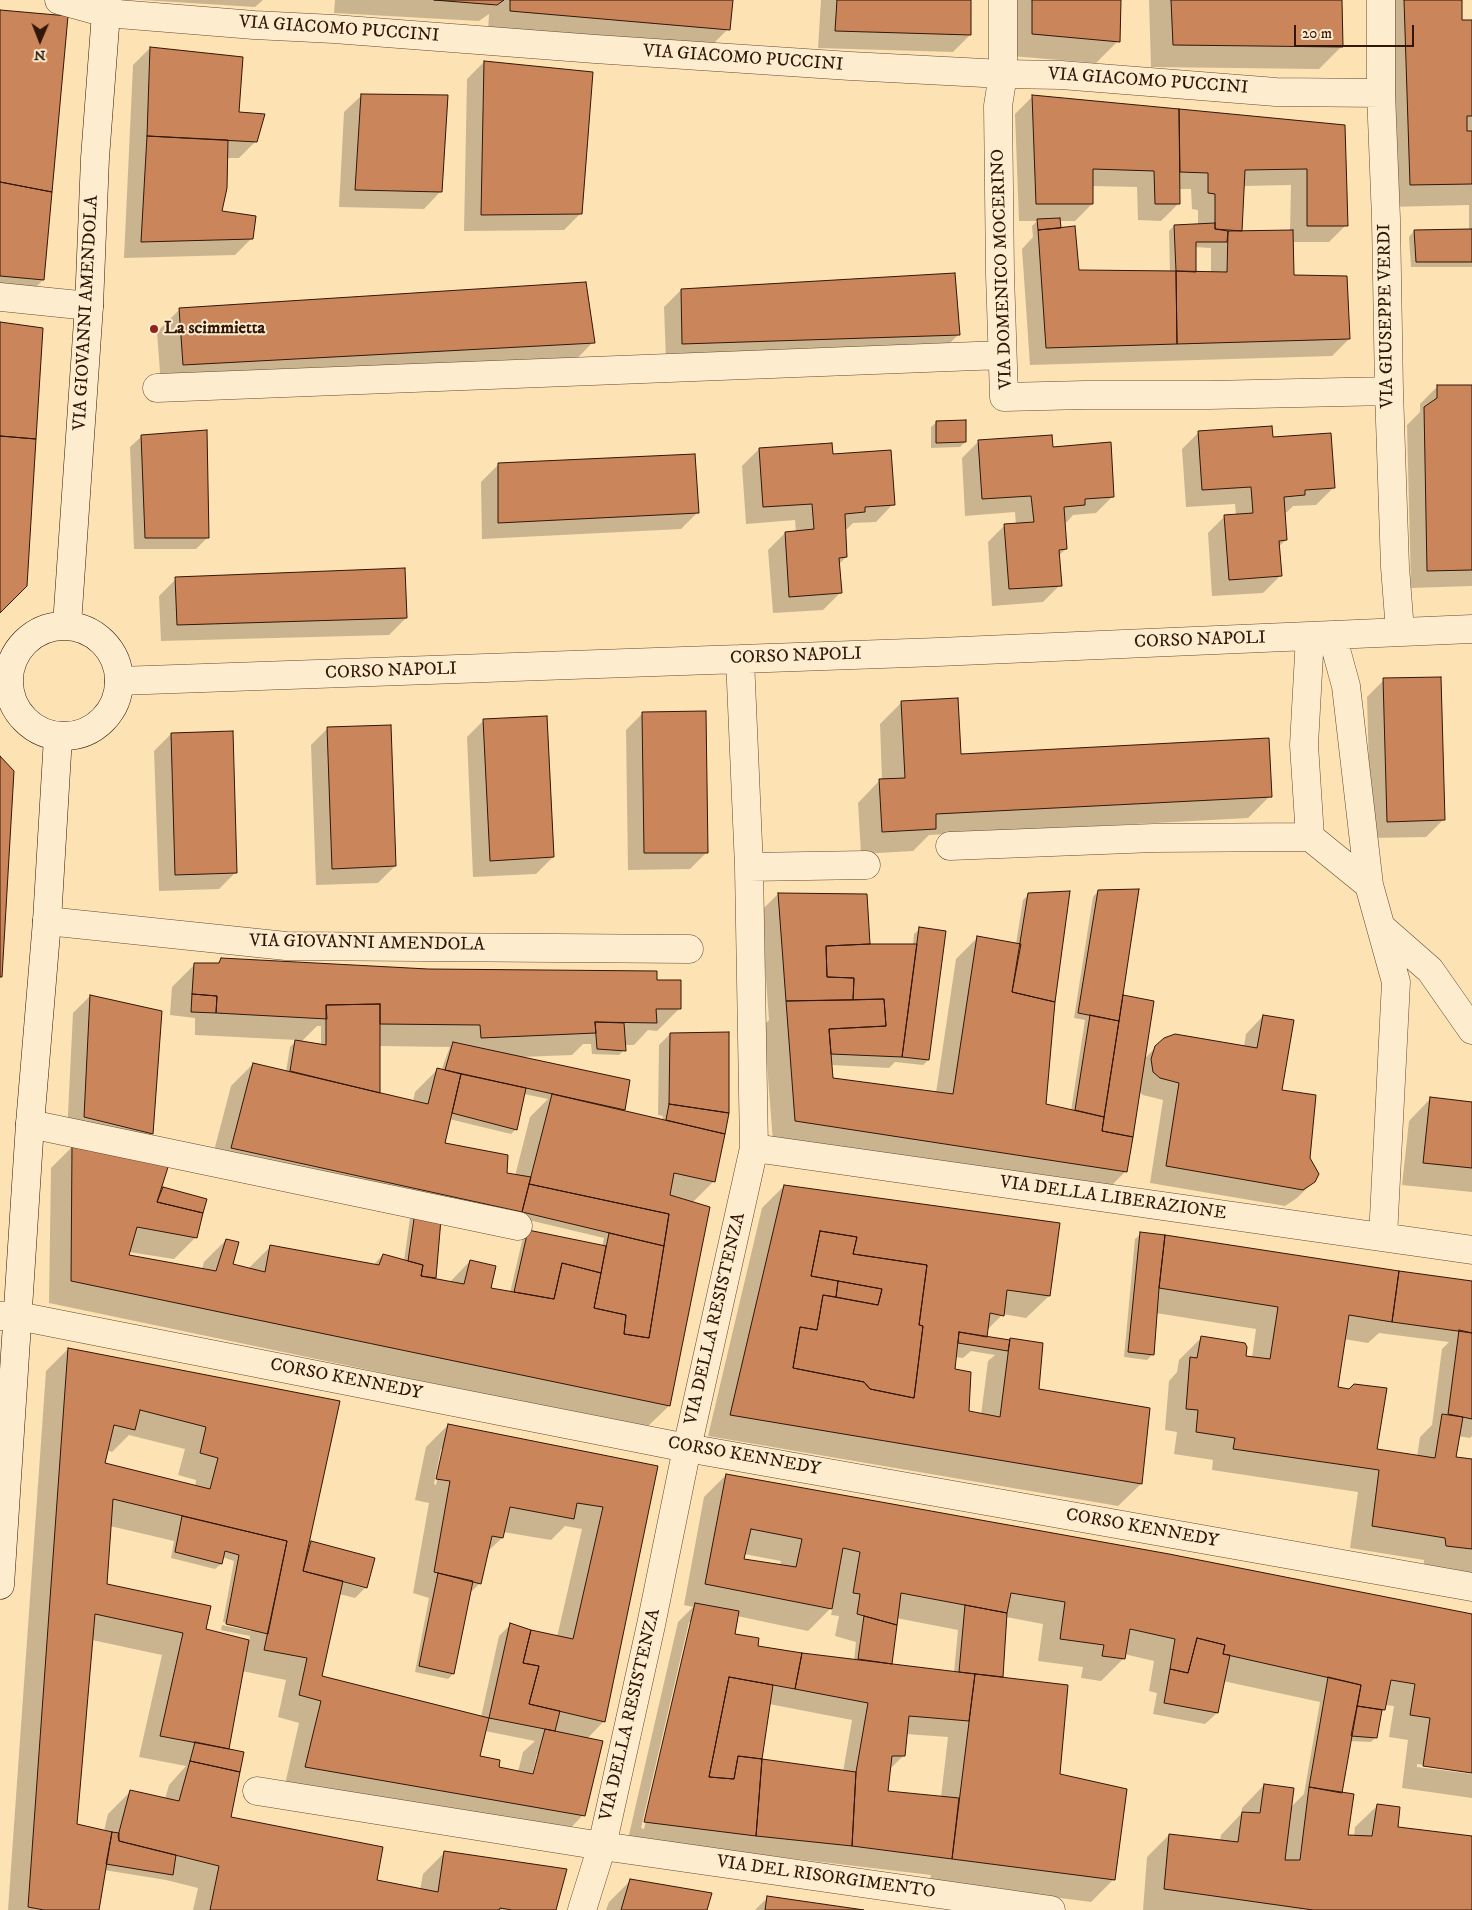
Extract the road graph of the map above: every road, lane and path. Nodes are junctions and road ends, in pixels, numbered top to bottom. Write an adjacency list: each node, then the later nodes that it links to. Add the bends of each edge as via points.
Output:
1 (59, 0): 4 (street, VIA GIACOMO PUCCINI)
2 (1003, 0): 5 (street, VIA DOMENICO MOCERINO)
3 (1381, 0): 6 (street, VIA GIUSEPPE VERDI)
4 (107, 7): 5 (street, VIA GIACOMO PUCCINI, via 254,25); 8 (street, VIA GIOVANNI AMENDOLA, via 95,158)
5 (1002, 74): 6 (street, VIA GIACOMO PUCCINI, via 1061,74 1276,92); 9 (street, VIA DOMENICO MOCERINO, via 998,106)
6 (1381, 93): 11 (street, VIA GIUSEPPE VERDI)
7 (0, 296): 8 (street)
8 (89, 306): 12 (street, VIA GIOVANNI AMENDOLA)
9 (1002, 355): 10 (street); 11 (street, VIA DOMENICO MOCERINO, via 1004,397)
10 (157, 388)
11 (1389, 391): 14 (street, VIA GIUSEPPE VERDI)
12 (68, 625): 17 (street, via 98,637 110,650); 18 (street, via 50,627 22,644 12,659)
13 (1472, 629): 14 (street, CORSO NAPOLI)
14 (1400, 631): 15 (street, CORSO NAPOLI)
15 (1321, 635): 16 (street, CORSO NAPOLI); 20 (street, via 1304,745); 24 (street, via 1346,686)
16 (740, 659): 17 (street, CORSO NAPOLI); 23 (street, VIA DELLA RESISTENZA)
17 (119, 682): 19 (street, via 116,699 94,728 78,735)
18 (5, 693): 19 (street, via 27,722)
19 (58, 737): 25 (street)
20 (1310, 836): 21 (street); 24 (street)
21 (950, 846)
22 (866, 865): 23 (street)
23 (749, 867): 30 (street, VIA DELLA RESISTENZA)
24 (1370, 885): 26 (street)
25 (47, 922): 27 (street, VIA GIOVANNI AMENDOLA, via 286,946); 29 (street)
26 (1381, 928): 28 (street, via 1430,970); 32 (street, via 1396,982)
27 (689, 949)
28 (1472, 1030)
29 (30, 1124): 31 (street); 34 (street)
30 (754, 1148): 32 (street, VIA DELLA LIBERAZIONE); 35 (street, VIA DELLA RESISTENZA)
31 (518, 1226)
32 (1383, 1237): 33 (street, VIA DELLA LIBERAZIONE)
33 (1472, 1250)
34 (9, 1316): 35 (street, CORSO KENNEDY); 36 (street)
35 (687, 1448): 37 (street, CORSO KENNEDY); 39 (street, VIA DELLA RESISTENZA)
36 (0, 1585)
37 (1472, 1587)
38 (257, 1791): 39 (street, VIA DEL RISORGIMENTO)
39 (602, 1846): 40 (street, VIA DELLA RESISTENZA); 41 (street, VIA DEL RISORGIMENTO)
40 (582, 1910)
41 (1051, 1910)

